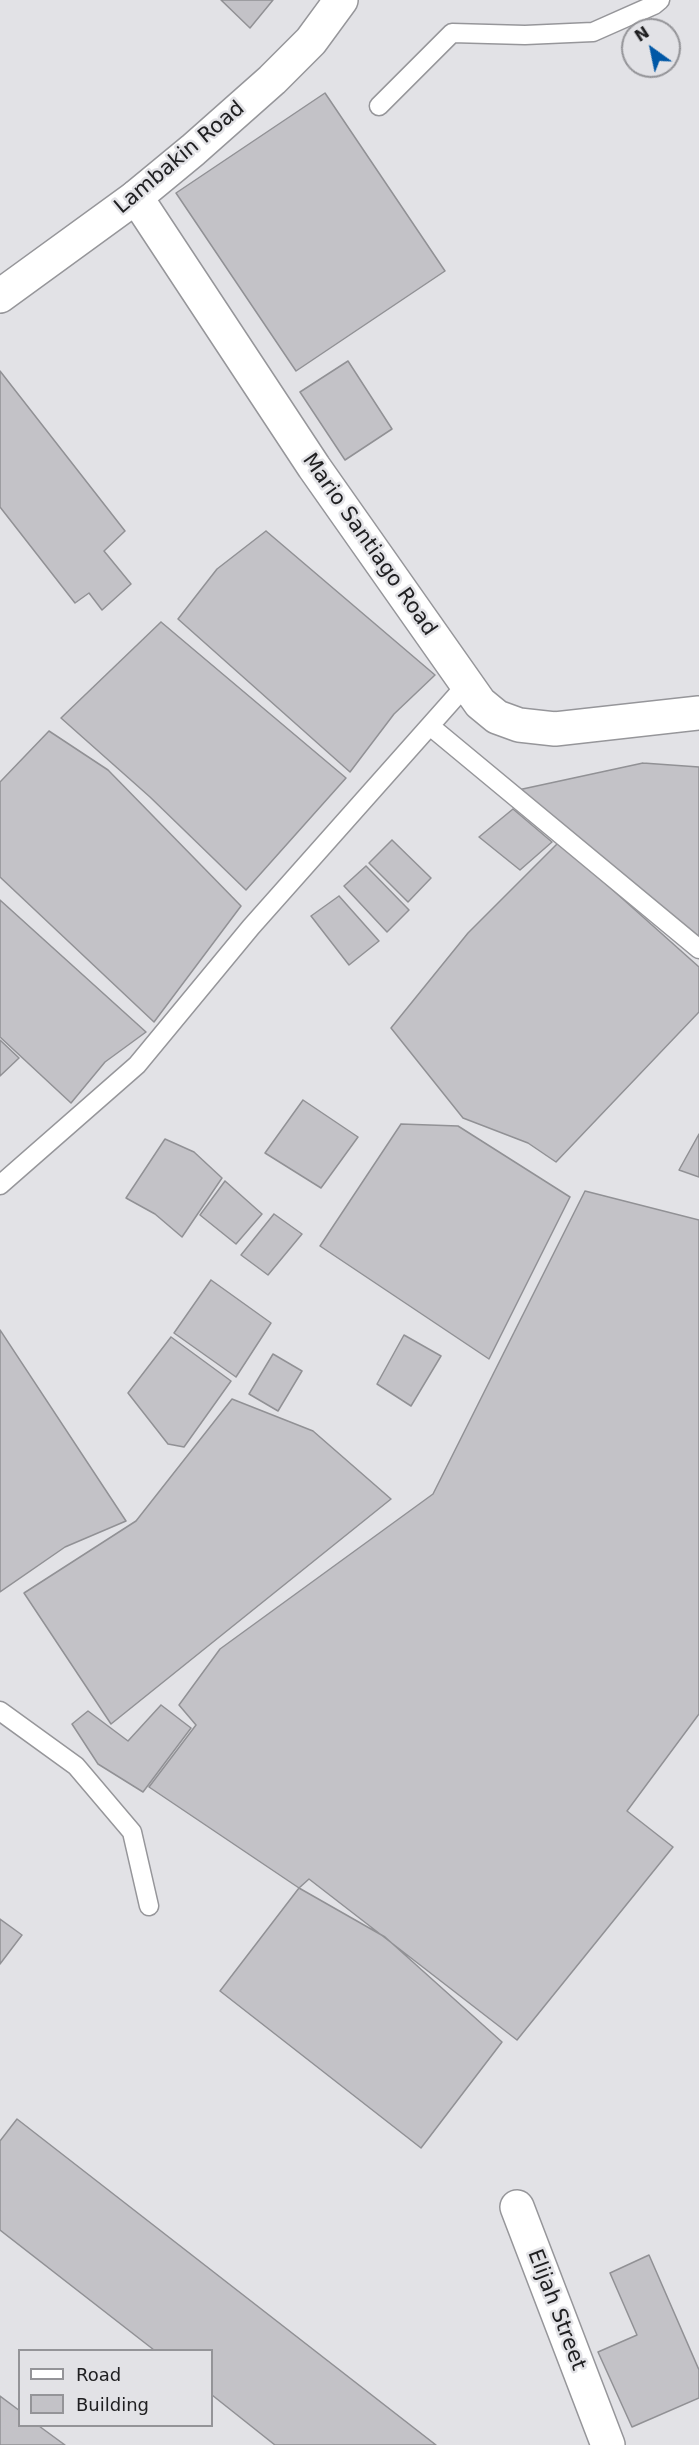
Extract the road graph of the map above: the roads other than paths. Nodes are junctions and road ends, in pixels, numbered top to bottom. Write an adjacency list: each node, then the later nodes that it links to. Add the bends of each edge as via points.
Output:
1 (341, 0): 4 (street, Lambakin Road, via 311,41 272,80)
2 (660, 0): 3 (lane, via 593,32 452,33)
3 (379, 106)
4 (136, 197): 5 (street, Lambakin Road); 6 (street, Mario Santiago Road, via 314,467)
5 (0, 296)
6 (466, 685): 7 (street, Mario Santiago Road, via 497,717 519,725 555,729); 8 (lane)
7 (699, 713)
8 (430, 726): 9 (lane); 10 (lane, via 250,927 137,1065)
9 (699, 949)
10 (0, 1185)
11 (0, 1711): 12 (lane, via 76,1766 132,1832)
12 (149, 1906)
13 (517, 2207): 14 (street, Elijah Street)
14 (595, 2414): 15 (street); 16 (street, Elijah Street)
15 (586, 2445)
16 (608, 2445)

